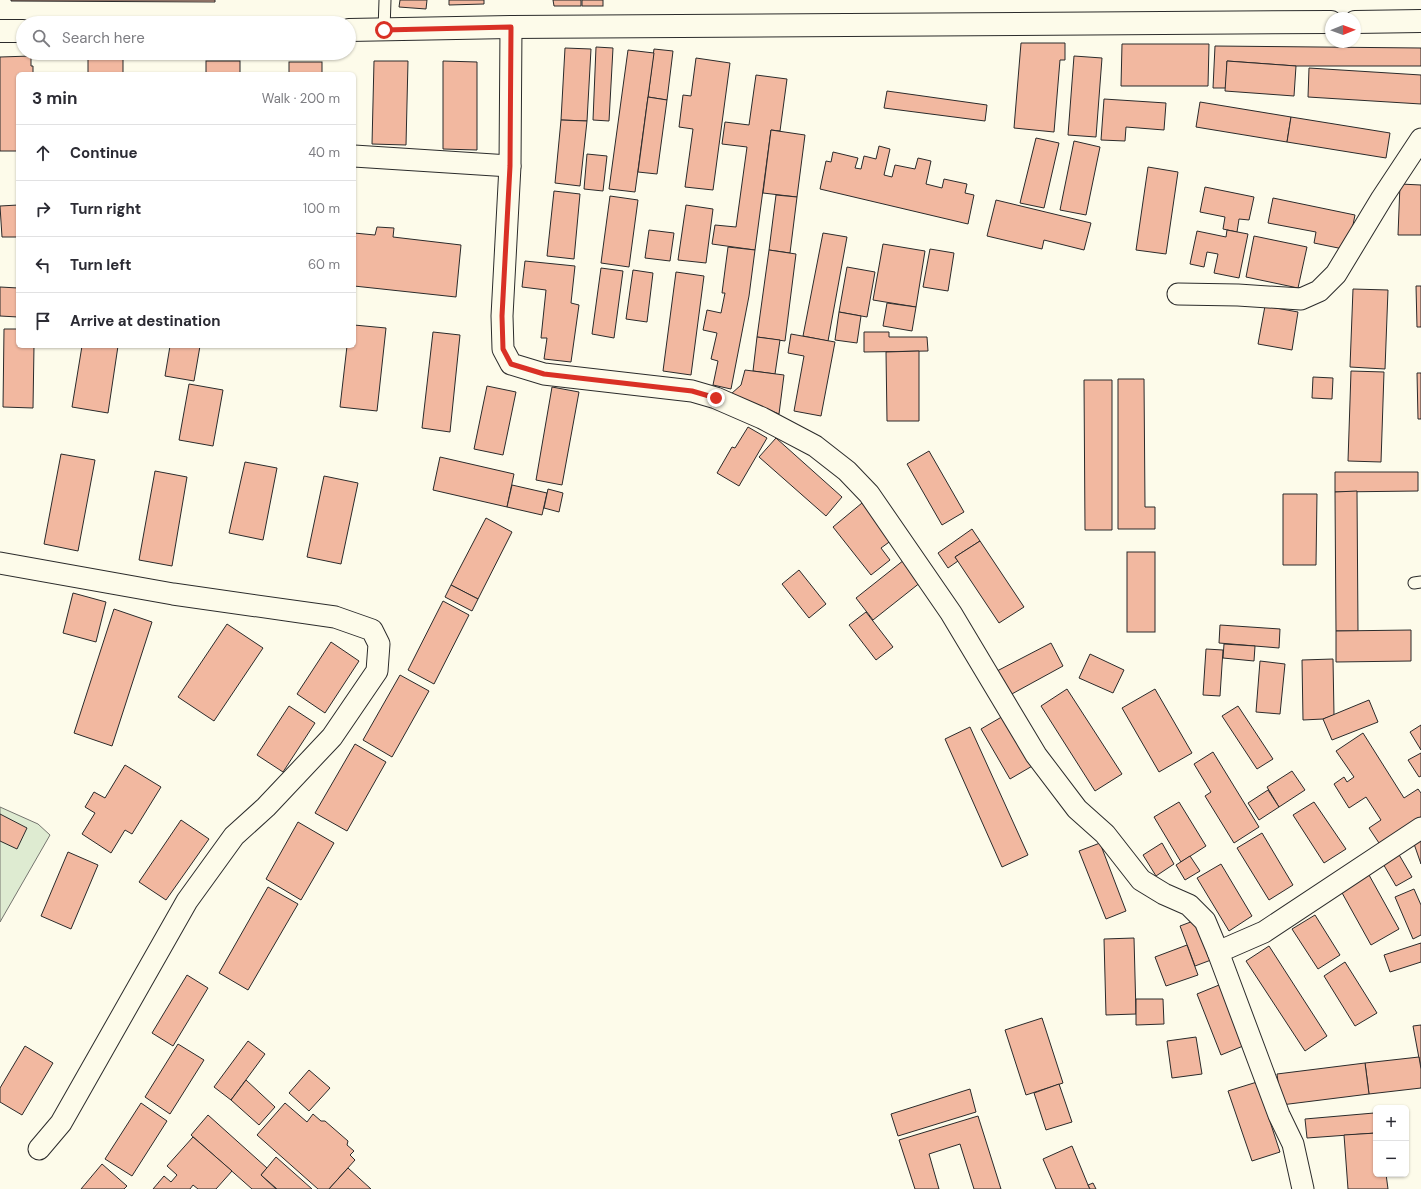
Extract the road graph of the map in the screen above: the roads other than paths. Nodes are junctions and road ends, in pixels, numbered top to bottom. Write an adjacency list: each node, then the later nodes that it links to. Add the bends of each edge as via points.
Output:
1 (385, 0): 7 (lane)
2 (1421, 21): 4 (street)
3 (1325, 22): 5 (street)
4 (1361, 22)
5 (511, 27): 7 (street); 12 (street)
6 (356, 30): 7 (street)
7 (384, 30)
8 (16, 31): 9 (street)
9 (0, 32)
10 (1421, 139): 13 (street, via 1336,274 1319,291 1301,299)
11 (356, 156): 12 (street)
12 (510, 166): 16 (street, via 502,316 503,349 511,364 544,374 692,391 716,398 762,418 815,446 847,470 869,494 951,613 1036,755 1059,785 1078,809 1105,834 1141,880 1189,905 1205,921)
13 (1178, 294)
14 (0, 563): 17 (street, via 173,594 335,617 372,630 379,644 377,671 332,737 266,807 234,836 187,901 61,1123)
15 (1421, 828): 16 (street, via 1264,932)
16 (1218, 952): 18 (street, via 1279,1115 1293,1144)
17 (39, 1149)
18 (1303, 1189)

